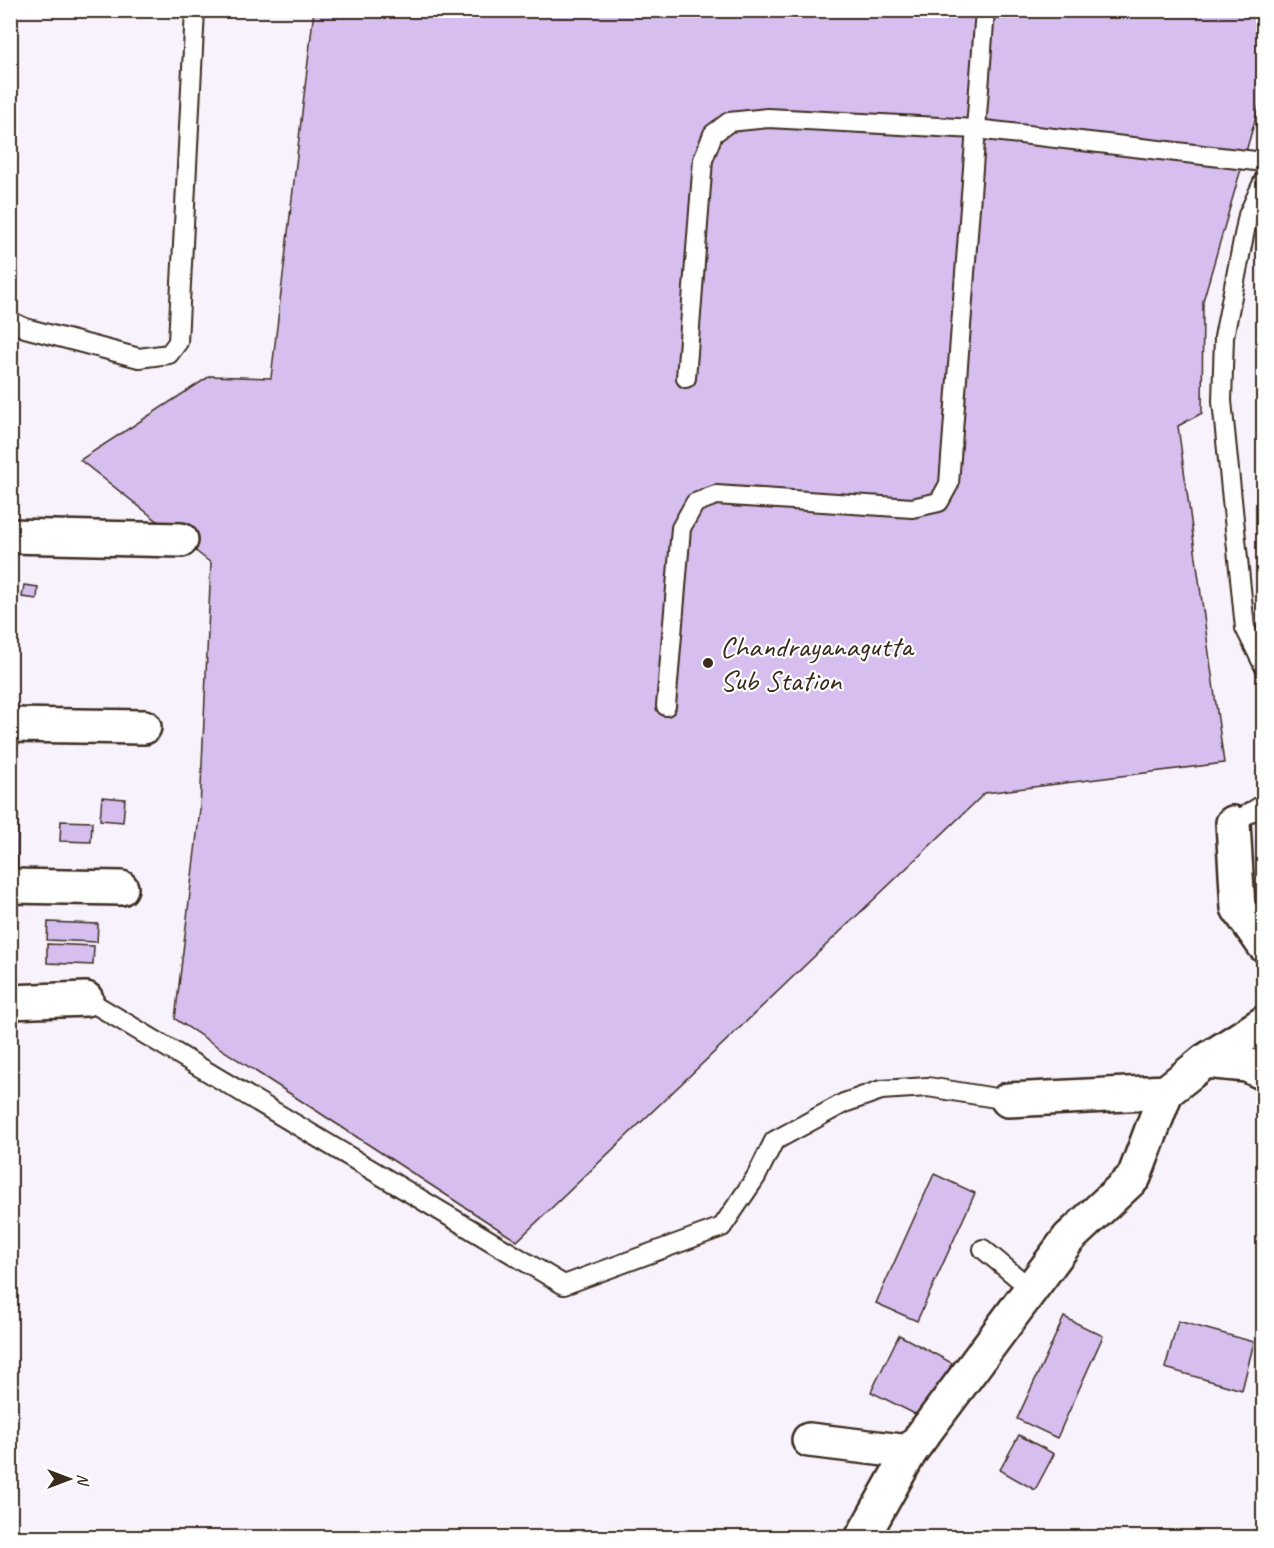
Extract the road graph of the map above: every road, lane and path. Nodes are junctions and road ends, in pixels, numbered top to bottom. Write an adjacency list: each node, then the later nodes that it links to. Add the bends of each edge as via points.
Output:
1 (195, 10): 6 (lane, via 178,342 169,354 139,358)
2 (985, 10): 3 (lane)
3 (976, 129): 4 (lane); 7 (lane, via 768,118 729,123 713,134 703,160); 11 (lane, via 948,484 939,502 912,508 716,495 695,503 681,528)
4 (1263, 162)
5 (1263, 180): 10 (lane, via 1248,215 1224,337 1222,401 1245,628)
6 (10, 321)
7 (686, 378)
8 (10, 536): 9 (street)
9 (182, 540)
10 (1263, 666)
11 (666, 706)
12 (10, 725): 13 (street)
13 (144, 727)
14 (1263, 804): 15 (lane)
15 (1233, 823): 18 (street, via 1238,908)
16 (10, 886): 17 (street)
17 (120, 888)
18 (1263, 945)
19 (86, 999): 20 (street); 25 (lane, via 564,1285 722,1227 756,1177 774,1141 844,1103 881,1090 928,1087)
20 (10, 1002)
21 (1263, 1023): 22 (street)
22 (1205, 1061): 23 (street, via 1247,1065); 24 (street)
23 (1263, 1073)
24 (1166, 1092): 25 (street); 27 (street, via 1134,1177 1069,1238)
25 (1008, 1100)
26 (983, 1249): 27 (lane)
27 (1031, 1289): 29 (street)
28 (809, 1440): 29 (street)
29 (910, 1452): 30 (street)
30 (862, 1538)

